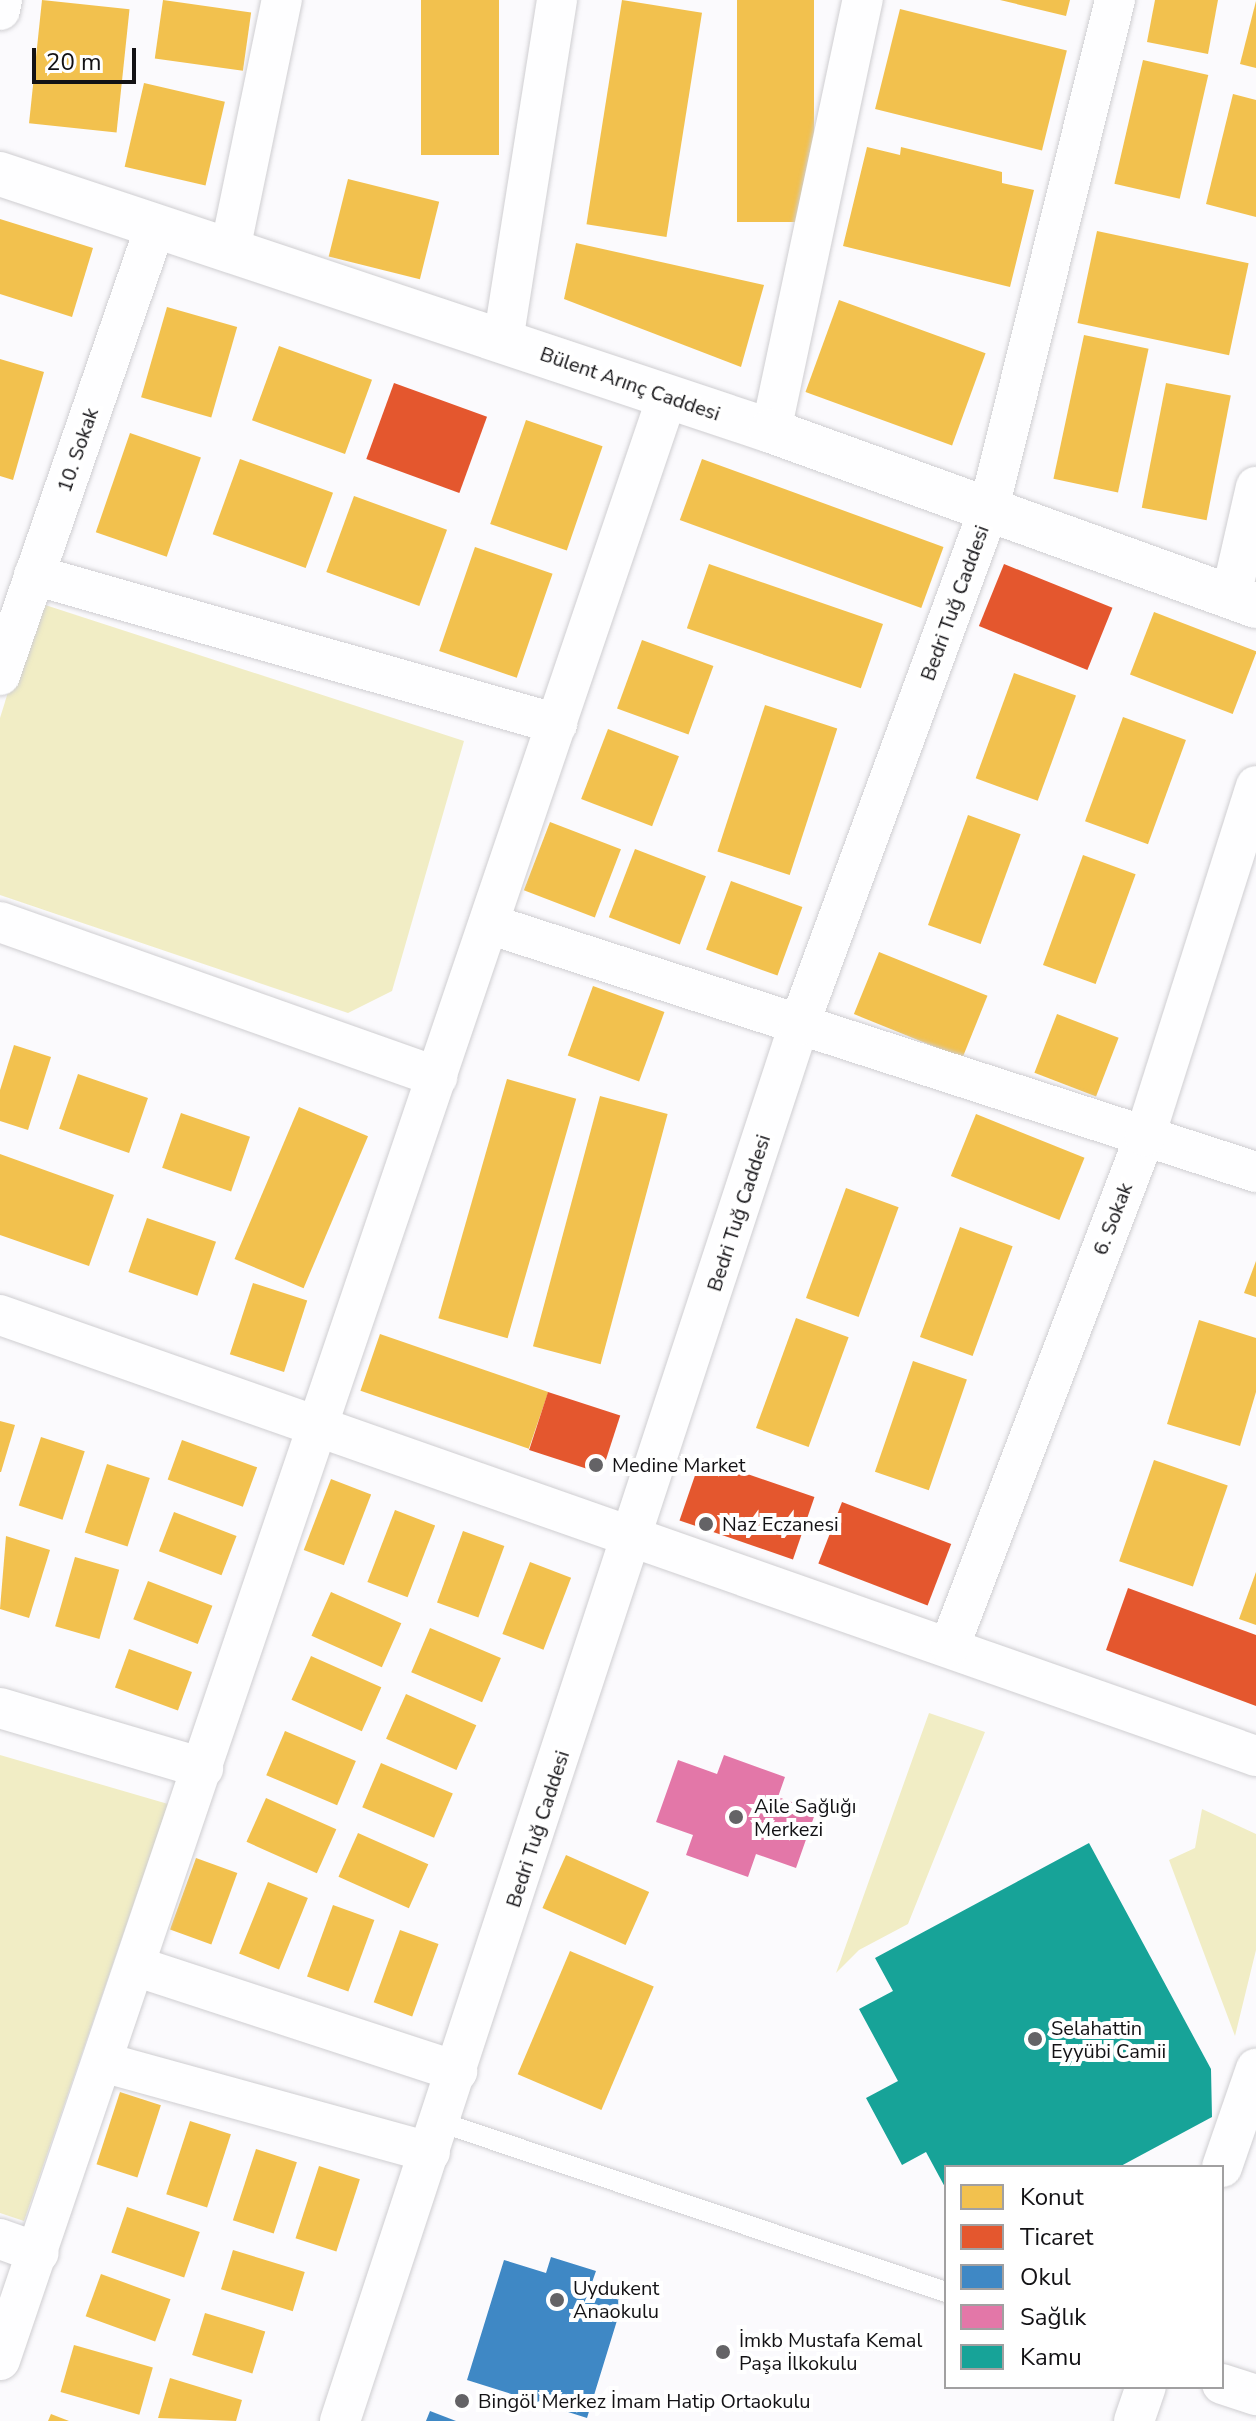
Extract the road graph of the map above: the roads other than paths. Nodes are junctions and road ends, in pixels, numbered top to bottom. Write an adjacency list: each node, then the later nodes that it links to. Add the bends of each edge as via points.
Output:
1 (2, 0): 6 (street)
2 (282, 0): 9 (street)
3 (557, 0): 10 (street)
4 (863, 0): 12 (street)
5 (1115, 0): 14 (street, Bedri Tuğ Caddesi)
6 (0, 10)
7 (0, 174): 8 (street, Bülent Arınç Caddesi)
8 (156, 225): 9 (street, Bülent Arınç Caddesi); 15 (street, 10. Sokak)
9 (230, 250): 10 (street, Bülent Arınç Caddesi)
10 (503, 341): 11 (street, Bülent Arınç Caddesi)
11 (667, 397): 12 (street, Bülent Arınç Caddesi); 18 (street)
12 (771, 431): 14 (street, Bülent Arınç Caddesi)
13 (1256, 487): 16 (street)
14 (988, 512): 16 (street, Bülent Arınç Caddesi); 22 (street, Bedri Tuğ Caddesi)
15 (34, 575): 17 (street, 10. Sokak); 18 (street)
16 (1244, 601)
17 (0, 675)
18 (557, 724): 21 (street)
19 (1256, 786): 24 (street, 6. Sokak)
20 (0, 922): 23 (street)
21 (489, 924): 22 (street); 23 (street)
22 (799, 1025): 24 (street); 28 (street, Bedri Tuğ Caddesi)
23 (437, 1077): 27 (street)
24 (1145, 1136): 25 (street); 29 (street, 6. Sokak)
25 (1256, 1172)
26 (0, 1315): 27 (street)
27 (316, 1424): 28 (street); 32 (street)
28 (636, 1534): 29 (street); 36 (street, Bedri Tuğ Caddesi)
29 (950, 1645): 31 (street)
30 (0, 1708): 32 (street)
31 (1256, 1756)
32 (203, 1768): 33 (street)
33 (138, 1967): 34 (street); 36 (street)
34 (106, 2063): 37 (street); 40 (street)
35 (1256, 2069): 38 (street)
36 (457, 2071): 37 (street, Bedri Tuğ Caddesi)
37 (435, 2137): 41 (lane); 46 (street, Bedri Tuğ Caddesi)
38 (1223, 2165)
39 (0, 2239): 40 (street)
40 (39, 2253): 42 (street)
41 (944, 2291)
42 (0, 2360)
43 (1224, 2385): 45 (street)
44 (1145, 2389): 47 (street)
45 (1256, 2395)
46 (340, 2421)
47 (1134, 2421)

